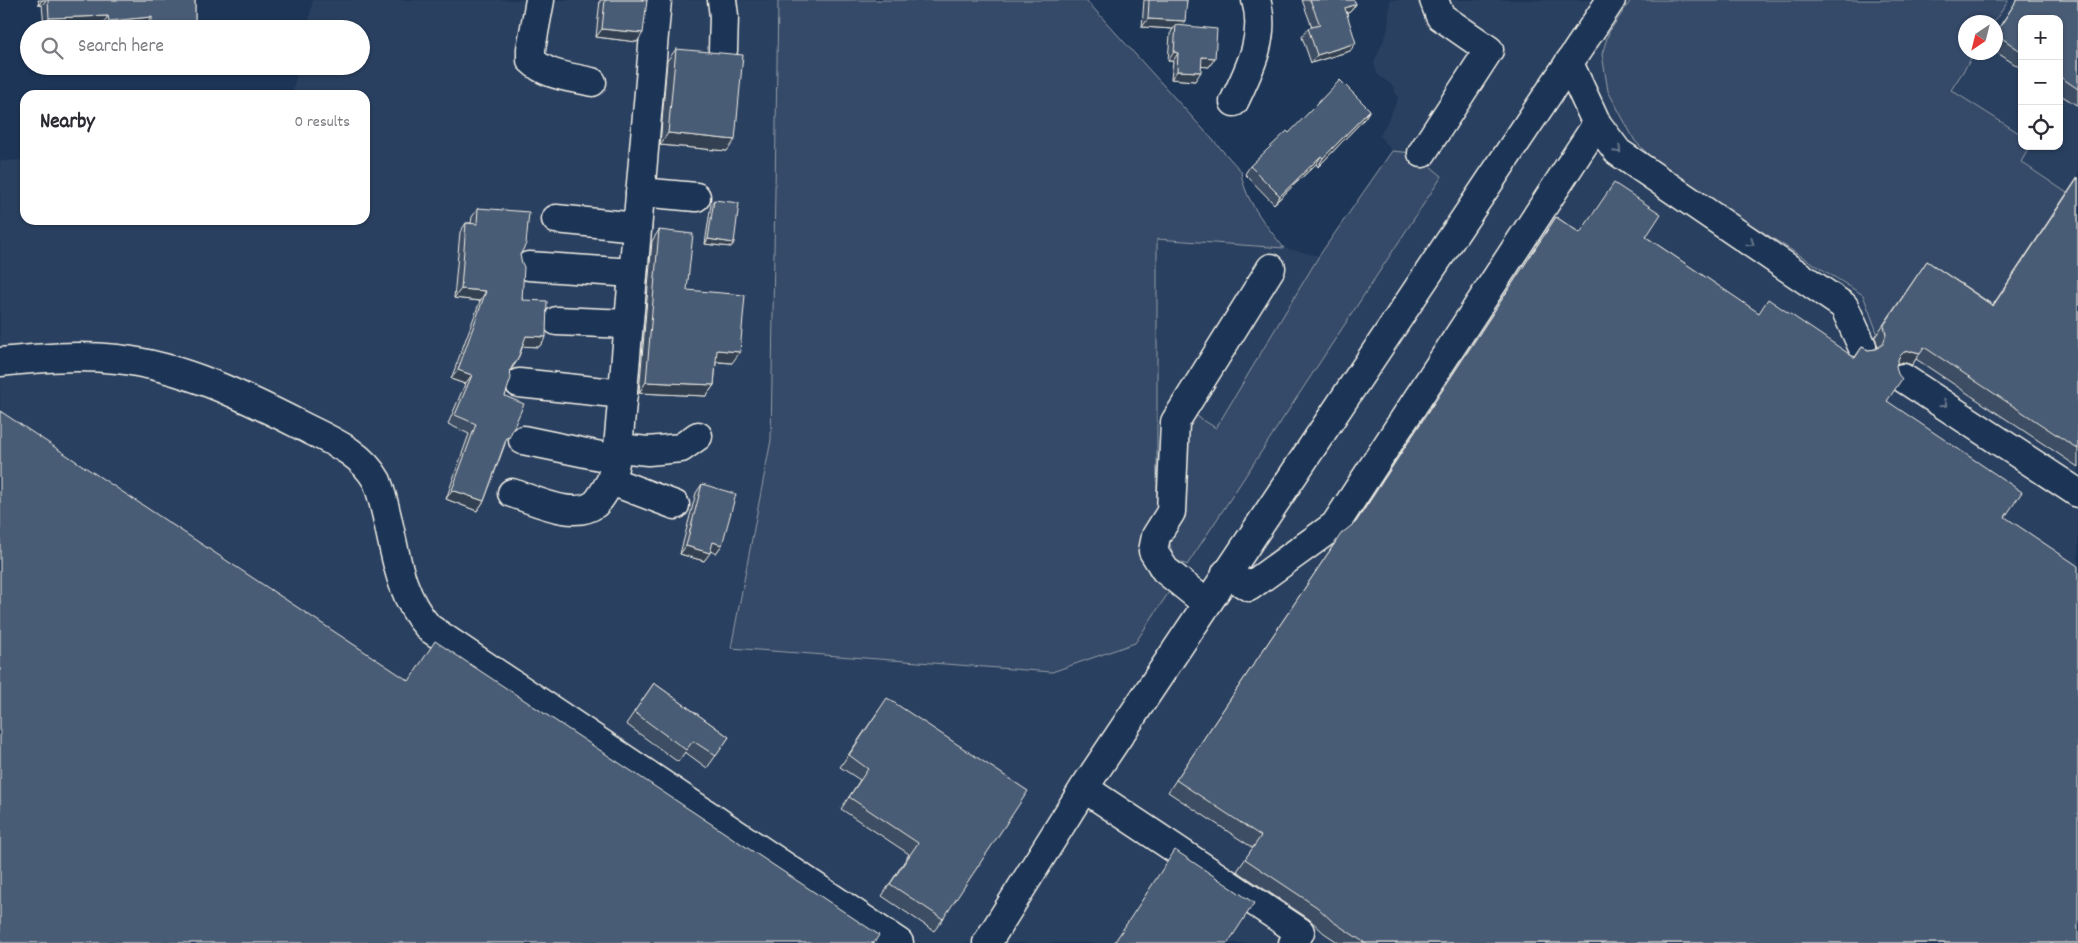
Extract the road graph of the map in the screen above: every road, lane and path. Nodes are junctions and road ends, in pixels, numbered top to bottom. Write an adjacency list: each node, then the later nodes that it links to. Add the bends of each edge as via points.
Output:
1 (540, 0): 9 (street, via 530,49 531,60 549,72)
2 (657, 0): 13 (street)
3 (722, 0): 7 (street)
4 (1256, 0): 10 (street, via 1258,43 1252,65)
5 (1434, 0): 12 (street, via 1440,16 1489,50)
6 (1611, 0): 8 (street)
7 (723, 50)
8 (1569, 63): 11 (street); 33 (street)
9 (592, 82)
10 (1234, 102)
11 (1597, 124): 22 (street, one-way to 22, via 1618,152 1844,306); 33 (street, via 1335,525 1249,587)
12 (1422, 153)
13 (640, 192): 14 (street); 16 (street)
14 (696, 197)
15 (556, 219): 16 (street)
16 (637, 227): 19 (street)
17 (530, 266): 19 (street)
18 (1271, 268): 34 (street, via 1175,422 1171,512 1156,536 1153,551 1165,570)
19 (632, 273): 21 (street)
20 (557, 321): 21 (street)
21 (628, 324): 26 (street)
22 (1862, 346)
23 (0, 362): 36 (street, via 59,357 119,359 148,364 258,404 349,450 370,468 378,481 408,598 429,628)
24 (1903, 378): 31 (street, one-way to 31)
25 (519, 383): 26 (street)
26 (622, 394): 29 (street)
27 (698, 436): 29 (street, via 681,448 648,452)
28 (523, 440): 29 (street)
29 (615, 463): 30 (street, via 595,503 580,511 569,511); 32 (street)
30 (512, 493)
31 (2078, 493)
32 (675, 505)
33 (1226, 573): 34 (street)
34 (1206, 603): 35 (street)
35 (1084, 788): 37 (street); 38 (street, via 1300,932)
36 (900, 943)
37 (987, 943)
38 (1293, 943)

